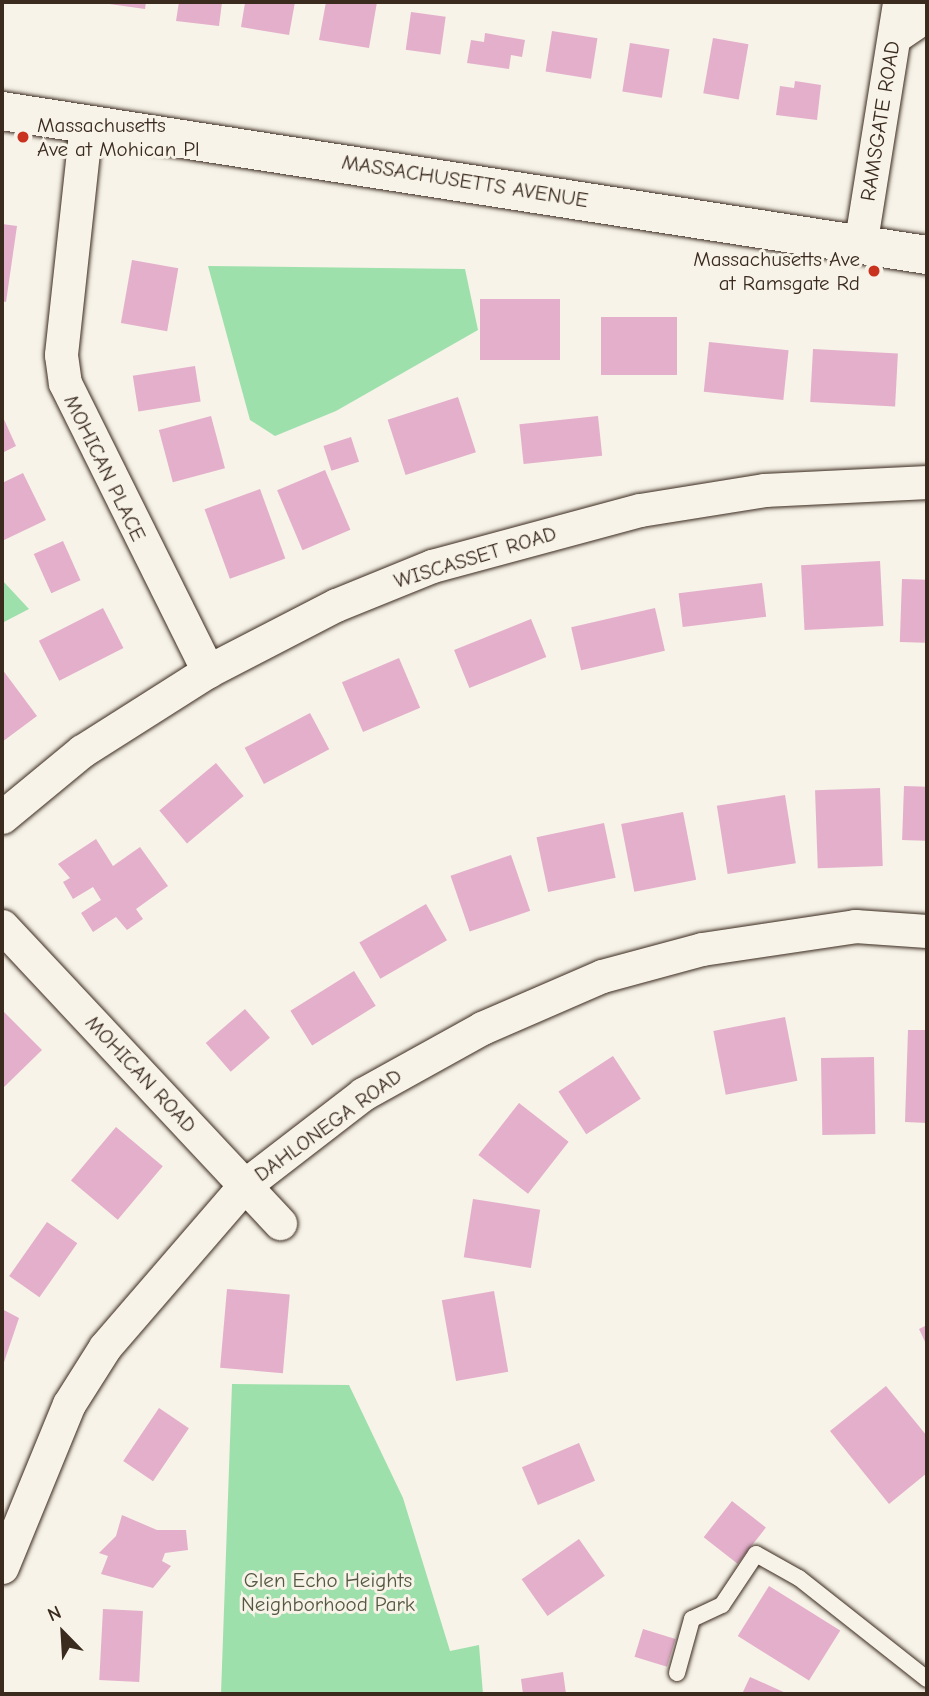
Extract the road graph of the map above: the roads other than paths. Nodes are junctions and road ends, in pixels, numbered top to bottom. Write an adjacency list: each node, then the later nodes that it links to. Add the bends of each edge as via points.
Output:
1 (899, 2): 3 (street, RAMSGATE ROAD)
2 (927, 15): 3 (street)
3 (894, 37): 6 (street, RAMSGATE ROAD)
4 (2, 111): 5 (main road, MASSACHUSETTS AVENUE)
5 (86, 124): 6 (main road, MASSACHUSETTS AVENUE); 9 (street, MOHICAN PLACE, via 61,355 65,383)
6 (861, 240): 7 (main road, MASSACHUSETTS AVENUE)
7 (927, 255)
8 (927, 482): 9 (street, WISCASSET ROAD, via 765,490 640,510 432,566 336,605)
9 (208, 671): 10 (street, WISCASSET ROAD, via 82,751)
10 (2, 817)
11 (2, 926): 13 (street, MOHICAN ROAD)
12 (927, 931): 13 (street, DAHLONEGA ROAD, via 856,926 702,950 602,976 428,1055 363,1094)
13 (246, 1185): 14 (street, MOHICAN ROAD); 15 (street, DAHLONEGA ROAD, via 98,1359 36,1476)
14 (280, 1223)
15 (2, 1567)
16 (677, 1673): 17 (lane, via 692,1619 722,1605 756,1554 799,1578)
17 (927, 1679)

